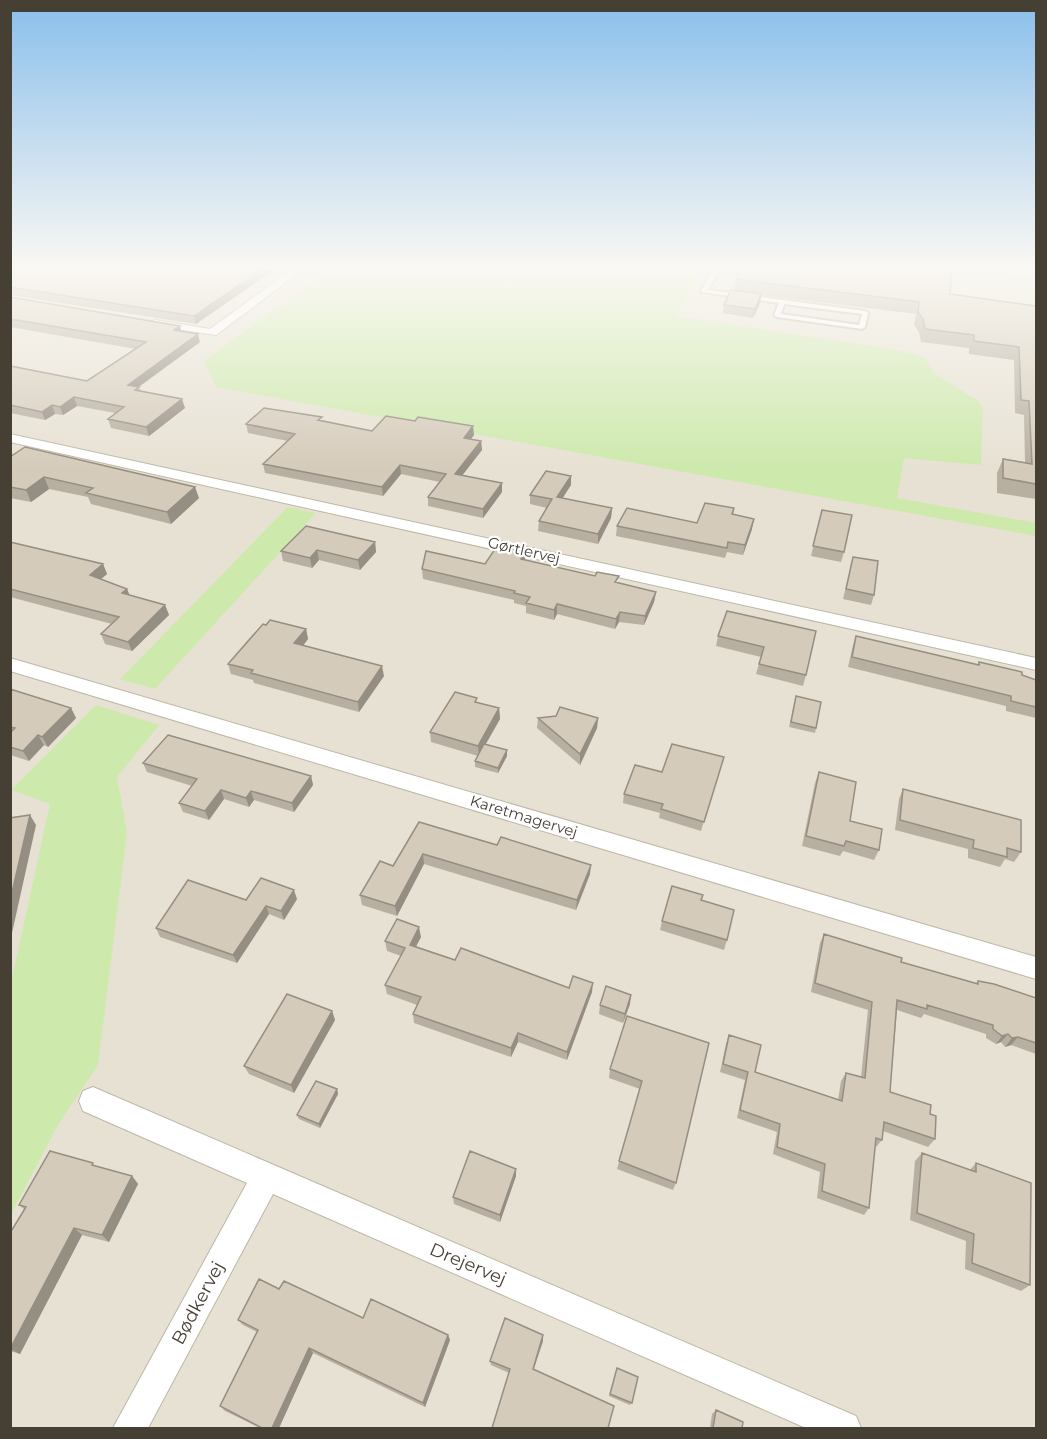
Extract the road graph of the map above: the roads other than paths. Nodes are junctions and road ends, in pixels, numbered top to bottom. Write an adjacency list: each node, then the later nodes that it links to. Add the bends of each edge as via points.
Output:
1 (10, 438): 3 (street, Gørtlervej)
2 (10, 664): 4 (street, Karetmagervej)
3 (1036, 664)
4 (1036, 968)
5 (93, 1101): 6 (street, Drejervej)
6 (266, 1177): 7 (street, Bødkervej); 8 (street, Drejervej)
7 (130, 1428)
8 (844, 1428)

